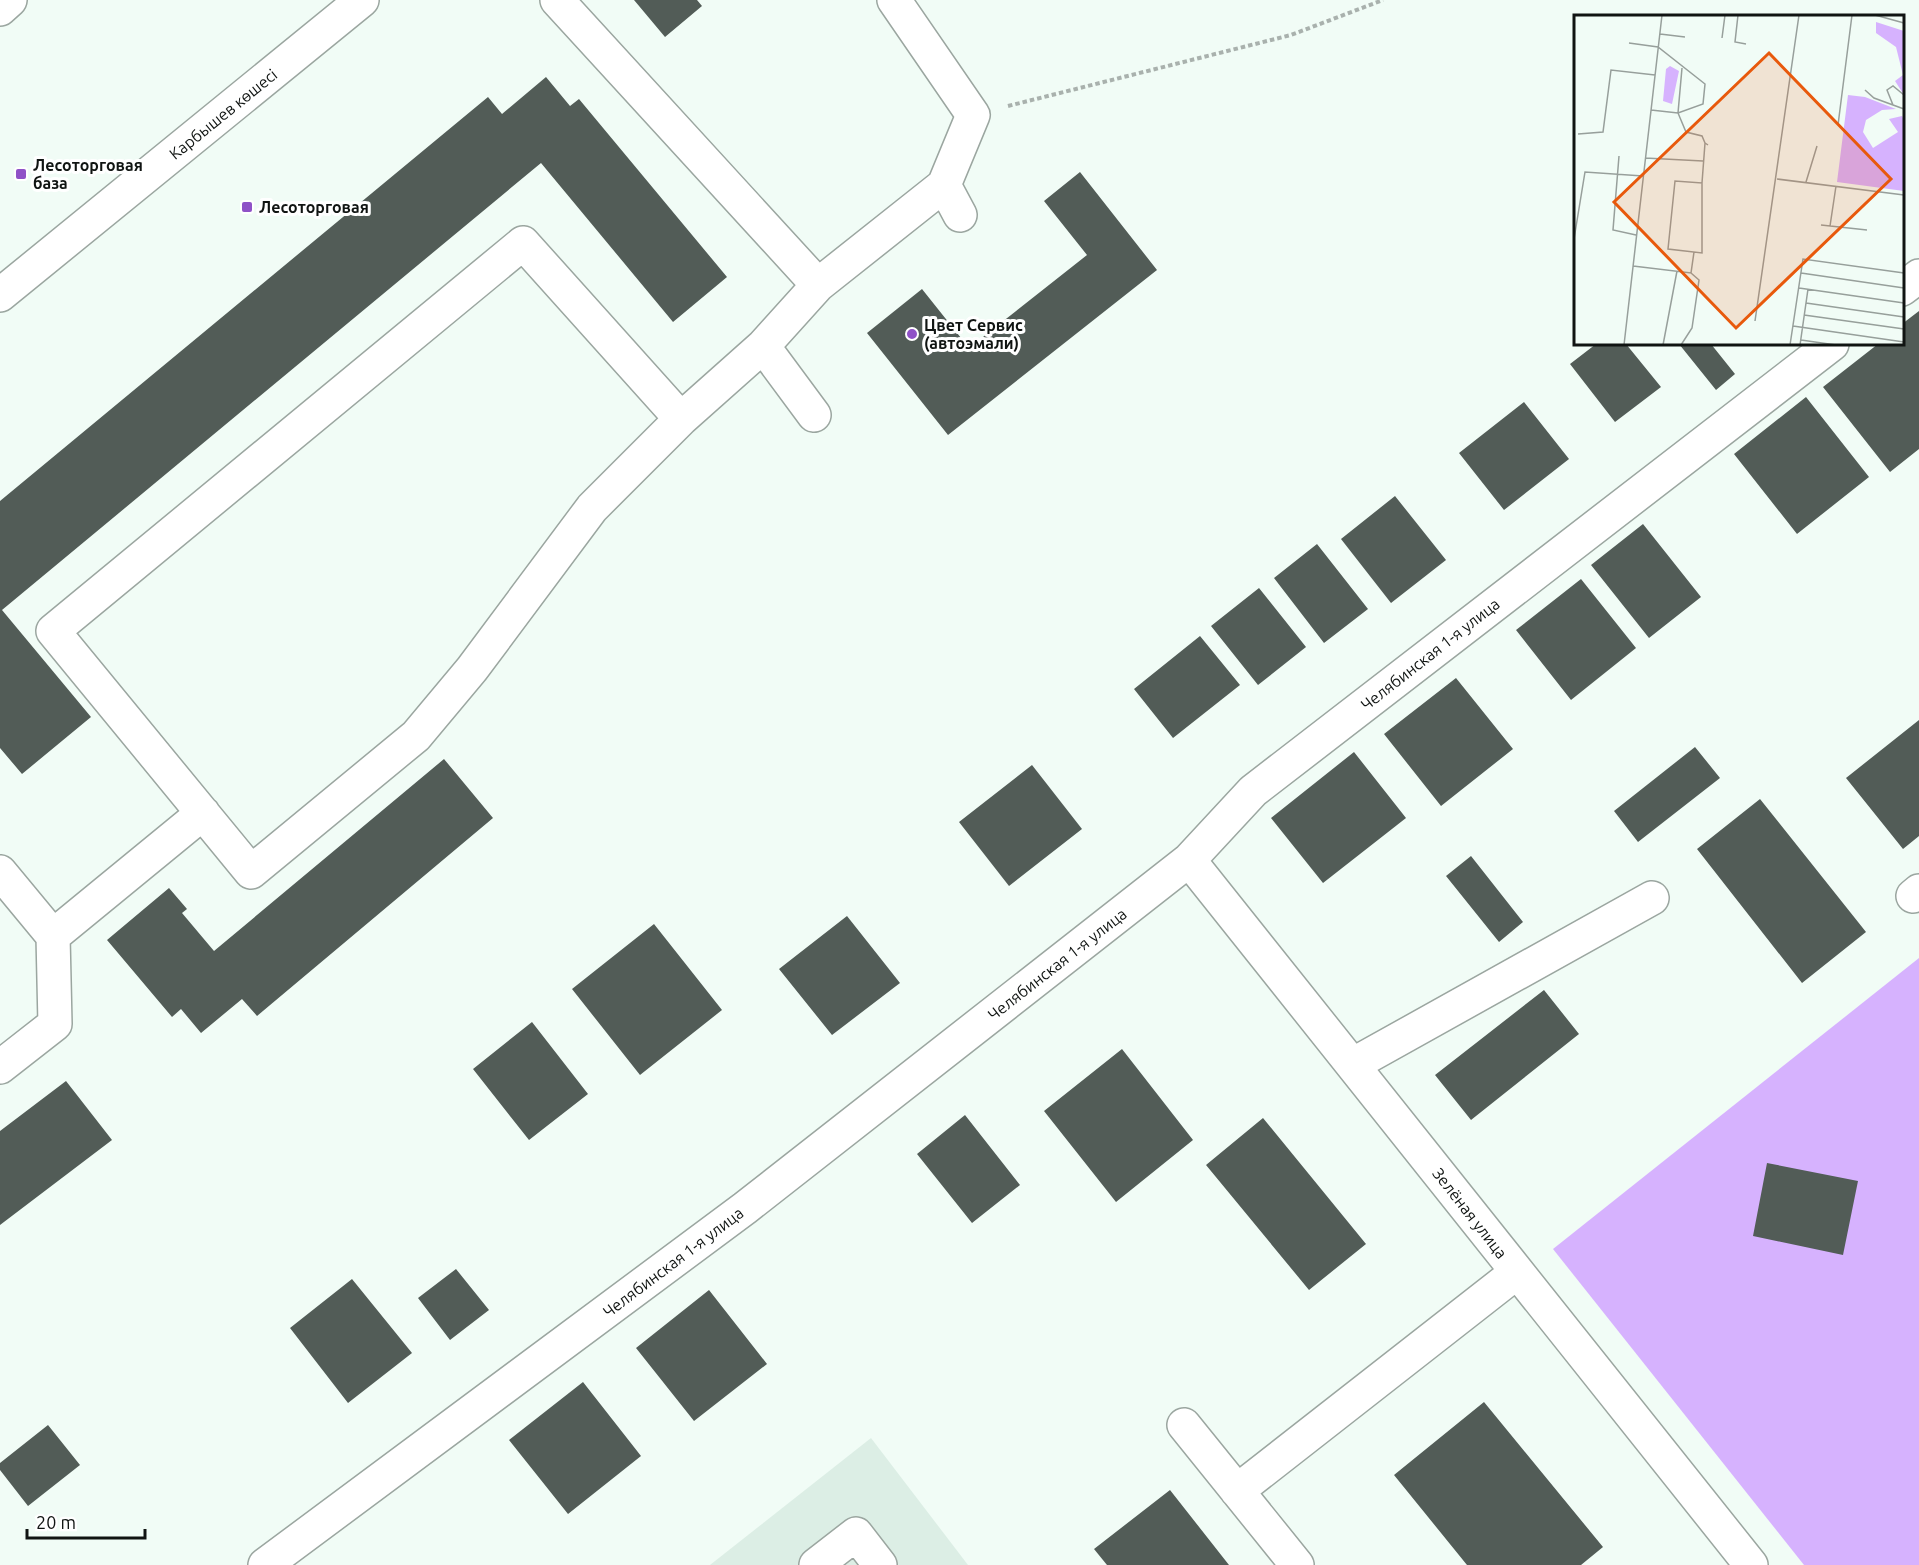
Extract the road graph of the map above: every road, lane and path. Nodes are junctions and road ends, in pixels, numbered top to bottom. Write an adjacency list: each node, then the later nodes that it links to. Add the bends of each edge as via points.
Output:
1 (10, 0): 6 (street)
2 (558, 0): 11 (street)
3 (894, 0): 7 (street)
4 (1383, 0): 7 (path, via 1291,35)
5 (350, 4): 13 (street, Карбышев көшесі)
6 (0, 9)
7 (972, 115): 8 (street)
8 (944, 185): 9 (street); 11 (street)
9 (960, 215)
10 (1919, 276): 12 (street)
11 (818, 285): 15 (street)
12 (1904, 287)
13 (0, 296)
14 (1831, 345): 19 (street, Челябинская 1-я улица, via 1253,791)
15 (763, 346): 16 (street); 17 (street)
16 (814, 415)
17 (681, 419): 18 (street, via 592,508 472,669 416,736 261,864 251,872); 18 (street, via 523,243 71,615 53,631)
18 (203, 813): 22 (street)
19 (1189, 860): 23 (street, Зелёная улица); 28 (street, Челябинская 1-я улица, via 746,1208)
20 (0, 872): 22 (street)
21 (1652, 898): 23 (street)
22 (53, 936): 24 (street, via 55,1024)
23 (1354, 1064): 25 (street, Зелёная улица)
24 (0, 1067)
25 (1517, 1272): 27 (street); 32 (street, Зелёная улица)
26 (1184, 1425): 27 (street)
27 (1237, 1491): 31 (street)
28 (265, 1565)
29 (816, 1565): 30 (street, via 856,1534)
30 (880, 1565)
31 (1297, 1565)
32 (1751, 1565)

